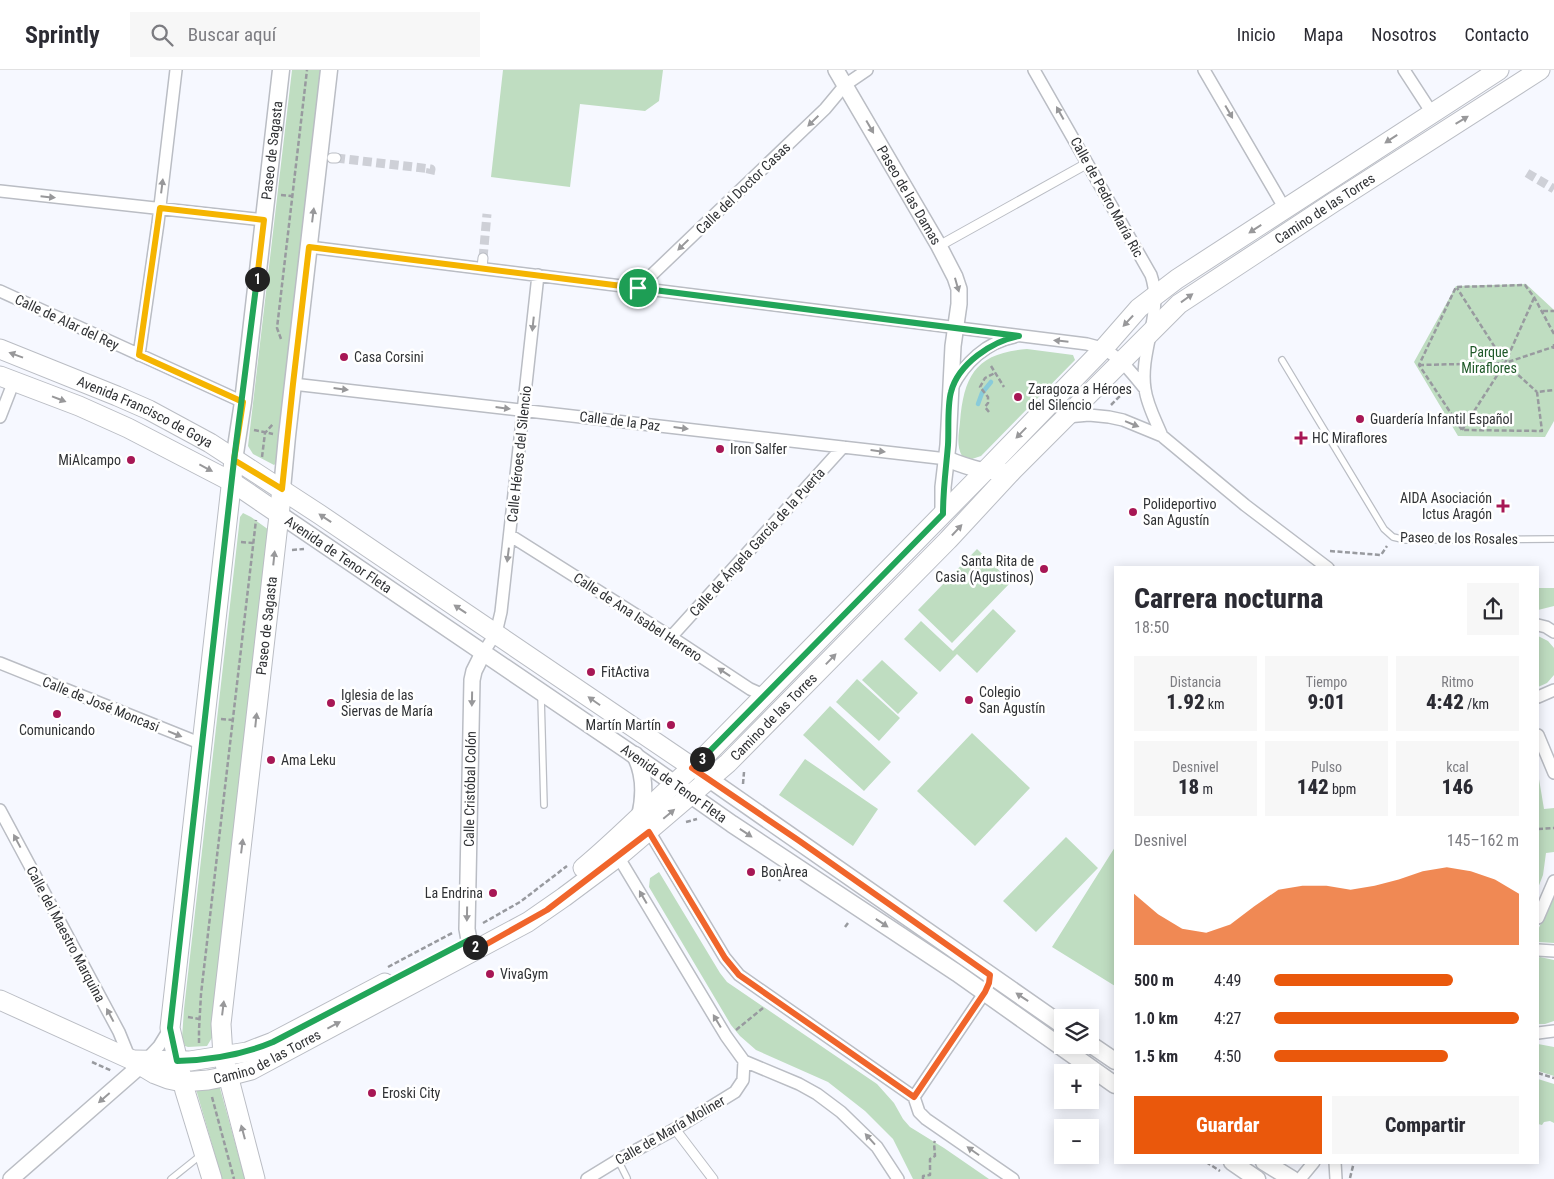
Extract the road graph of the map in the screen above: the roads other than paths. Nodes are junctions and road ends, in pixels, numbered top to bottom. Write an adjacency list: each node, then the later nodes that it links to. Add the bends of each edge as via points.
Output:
1 (176, 70): 16 (street, one-way to 1)
2 (281, 70): 18 (main road, Paseo de Sagasta)
3 (329, 70): 20 (main road, Paseo de Sagasta, one-way to 3)
4 (836, 70): 11 (street, Paseo de las Damas)
5 (867, 70): 11 (street, Calle del Doctor Casas)
6 (1034, 70): 14 (street, Calle de Pedro María Ric, one-way to 6)
7 (1204, 70): 17 (street, one-way to 17)
8 (1404, 70): 12 (street)
9 (1499, 70): 12 (main road, Camino de las Torres)
10 (1540, 70): 13 (main road, Camino de las Torres, one-way to 10)
11 (845, 85): 19 (street, Paseo de las Damas, one-way to 19); 22 (street, Calle del Doctor Casas, one-way to 22, via 825,109)
12 (1432, 113): 13 (main road, via 1432,123 1423,133); 17 (main road, Camino de las Torres, one-way to 17)
13 (1420, 146): 26 (main road, Camino de las Torres, one-way to 13, via 1198,290)
14 (1088, 163): 19 (street); 24 (street, Calle de Pedro María Ric, via 1148,269)
15 (0, 191): 16 (street, one-way to 16)
16 (160, 208): 18 (street); 30 (street)
17 (1285, 209): 24 (main road, Camino de las Torres, one-way to 24)
18 (264, 220): 37 (main road, Paseo de Sagasta)
19 (939, 246): 25 (street, Paseo de las Damas, one-way to 25, via 958,289)
20 (309, 247): 21 (street, via 482,263); 34 (main road, Paseo de Sagasta)
21 (538, 275): 22 (street); 38 (street, Calle Héroes del Silencio, one-way to 38)
22 (638, 288): 25 (street)
23 (0, 291): 30 (street, Calle de Alar del Rey)
24 (1154, 295): 26 (street, Calle de Pedro María Ric); 28 (main road, Camino de las Torres, one-way to 28)
25 (955, 327): 27 (street); 36 (street, Paseo de las Damas)
26 (1152, 332): 32 (main road, Camino de las Torres); 35 (street, via 1145,360)
27 (1019, 336): 28 (street, one-way to 27); 36 (street, via 1003,339 977,356 961,373)
28 (1104, 348): 32 (street); 46 (main road, Camino de las Torres, one-way to 46)
29 (0, 349): 44 (main road, Avenida Francisco de Goya, one-way to 29, via 149,410)
30 (139, 355): 37 (street, Calle de Alar del Rey)
31 (1282, 360): 52 (lane, Paseo de los Rosales, via 1384,529 1392,537 1406,540)
32 (1122, 362): 35 (street); 40 (main road, Camino de las Torres)
33 (7, 378): 39 (street); 47 (main road, Avenida Francisco de Goya, one-way to 47, via 105,418)
34 (293, 384): 38 (street, Calle de la Paz, one-way to 38); 48 (main road, Paseo de Sagasta)
35 (1145, 390): 41 (street)
36 (951, 392): 43 (street, Paseo de las Damas)
37 (243, 402): 44 (main road, Paseo de Sagasta)
38 (524, 410): 42 (street, Calle de la Paz, one-way to 42); 51 (street, Calle Héroes del Silencio)
39 (0, 417)
40 (1067, 417): 41 (street, one-way to 41, via 1109,417); 45 (main road, Camino de las Torres)
41 (1162, 436): 53 (street)
42 (843, 447): 43 (street, Calle de la Paz, one-way to 43); 59 (street, Calle de Ángela García de la Puerta)
43 (947, 459): 46 (street); 50 (street, Paseo de las Damas)
44 (234, 460): 47 (main road, Paseo de Sagasta); 48 (main road, Avenida Francisco de Goya)
45 (1013, 470): 46 (street); 71 (main road, Camino de las Torres, one-way to 45)
46 (986, 471): 50 (main road, Camino de las Torres)
47 (232, 482): 49 (main road, Avenida de Tenor Fleta); 67 (main road, Paseo de Sagasta)
48 (282, 489): 49 (main road, Paseo de Sagasta); 57 (main road, Avenida de Tenor Fleta, one-way to 48)
49 (279, 514): 60 (main road, Avenida de Tenor Fleta); 89 (main road, Paseo de Sagasta, one-way to 49, via 222,1016)
50 (943, 514): 64 (main road, Camino de las Torres)
51 (511, 536): 57 (street, Calle Héroes del Silencio, one-way to 57); 59 (street, Calle de Ana Isabel Herrero)
52 (1554, 539)
53 (1325, 566)
54 (1554, 619): 55 (street)
55 (1539, 625)
56 (1539, 625): 58 (street)
57 (496, 632): 60 (street, Calle Cristóbal Colón); 69 (main road, Avenida de Tenor Fleta, one-way to 57)
58 (1554, 632)
59 (672, 637): 64 (street, Calle de Ana Isabel Herrero, one-way to 59, via 750,689)
60 (483, 653): 63 (main road, Avenida de Tenor Fleta); 80 (street, Calle Cristóbal Colón, one-way to 80, via 472,680 467,929)
61 (0, 664): 67 (street, Calle de José Moncasi, one-way to 67)
62 (1554, 690): 65 (street)
63 (540, 692): 68 (main road, Avenida de Tenor Fleta); 74 (lane)
64 (767, 693): 69 (main road, Camino de las Torres)
65 (1539, 697)
66 (1539, 737): 70 (street)
67 (202, 744): 87 (main road, Paseo de Sagasta)
68 (635, 755): 72 (main road, Avenida de Tenor Fleta); 76 (main road, via 643,780)
69 (692, 768): 71 (main road, Avenida de Tenor Fleta); 72 (main road, Camino de las Torres)
70 (1554, 773)
71 (710, 780): 73 (main road, Camino de las Torres); 83 (main road, Avenida de Tenor Fleta)
72 (674, 783): 73 (main road, Avenida de Tenor Fleta); 76 (main road, Camino de las Torres)
73 (692, 795): 76 (main road, Camino de las Torres, one-way to 73); 84 (main road, Avenida de Tenor Fleta, one-way to 84)
74 (544, 805)
75 (0, 810): 93 (street, Calle del Maestro Marquina, one-way to 75, via 121,1036)
76 (644, 824): 77 (main road, Camino de las Torres); 97 (street, via 725,958 739,975)
77 (614, 850): 80 (main road, Camino de las Torres, via 547,910); 92 (street, one-way to 77)
78 (1554, 881): 79 (street)
79 (1539, 916)
80 (473, 945): 89 (main road, Camino de las Torres, via 273,1042 254,1050); 94 (main road, Camino de las Torres, one-way to 80, via 258,1066)
81 (1539, 950): 82 (street)
82 (1554, 951)
83 (990, 975): 84 (street); 86 (main road, Avenida de Tenor Fleta, one-way to 83)
84 (985, 992): 96 (main road, Avenida de Tenor Fleta); 97 (street)
85 (0, 1000): 93 (main road)
86 (1054, 1019)
87 (177, 1022): 91 (main road, Paseo de Sagasta); 93 (street, via 161,1043)
88 (1099, 1050): 90 (main road)
89 (223, 1056): 91 (main road, Camino de las Torres); 94 (main road, Paseo de Sagasta)
90 (1114, 1060)
91 (177, 1061): 93 (main road, Camino de las Torres); 95 (main road, Paseo de Sagasta)
92 (744, 1061): 98 (street, Calle de María Moliner, via 743,1080 736,1092); 112 (street, one-way to 92, via 877,1147 842,1112 799,1084)
93 (139, 1062): 95 (main road, via 161,1078); 106 (street, one-way to 106)
94 (228, 1076): 95 (main road, Camino de las Torres); 109 (main road, Paseo de Sagasta, one-way to 94)
95 (182, 1082): 99 (main road, Paseo de Sagasta)
96 (1114, 1084)
97 (914, 1097): 113 (street, one-way to 97, via 926,1119 919,1112)
98 (675, 1129): 100 (street, Calle de María Moliner); 111 (street)
99 (205, 1153): 107 (lane); 108 (main road, Paseo de Sagasta)
100 (618, 1160): 105 (lane); 110 (street, Calle de María Moliner)
101 (1235, 1164): 114 (main road)
102 (1267, 1164): 115 (main road)
103 (1312, 1164): 116 (street)
104 (1335, 1164): 117 (street)
105 (627, 1178)
106 (11, 1179)
107 (171, 1179)
108 (212, 1179)
109 (256, 1179)
110 (587, 1179)
111 (713, 1179)
112 (898, 1179)
113 (1013, 1179)
114 (1257, 1179)
115 (1292, 1179)
116 (1300, 1179)
117 (1336, 1179)

